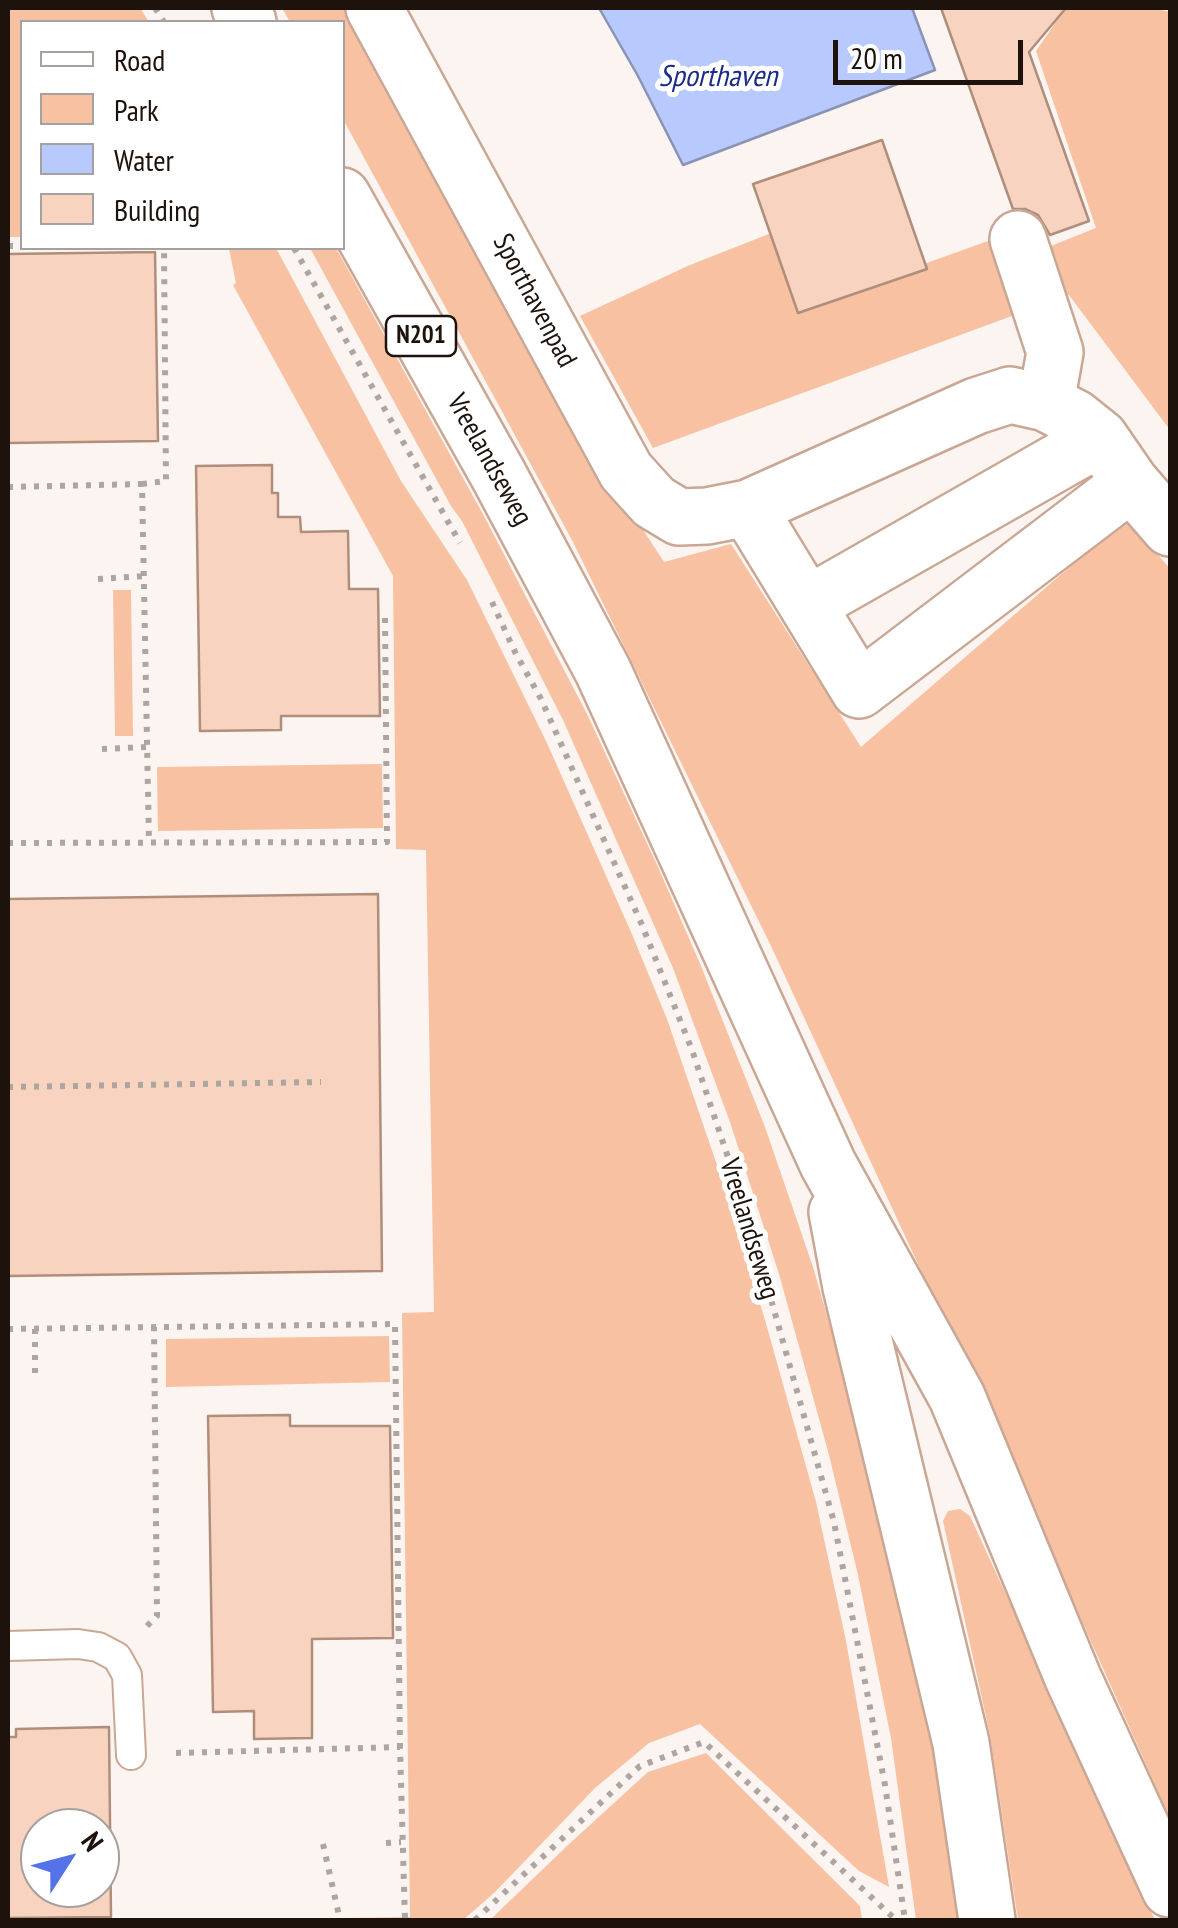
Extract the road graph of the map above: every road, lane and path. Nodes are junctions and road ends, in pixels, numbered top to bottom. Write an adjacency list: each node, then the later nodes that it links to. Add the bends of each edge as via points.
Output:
1 (374, 8): 11 (main road, Sporthavenpad, via 626,471 654,502 679,517)
2 (345, 201): 25 (main road, Vreelandseweg / N201, via 603,670)
3 (1018, 239): 6 (main road, via 1054,352)
4 (164, 250): 9 (path, via 166,482)
5 (295, 250): 12 (path)
6 (1046, 402): 7 (main road, Sporthavenpad); 11 (main road, Sporthavenpad, via 1010,395 976,406)
7 (1100, 438): 8 (main road, Sporthavenpad); 17 (main road)
8 (1131, 483): 13 (main road, Sporthavenpad); 17 (main road, via 860,690)
9 (142, 484): 10 (path); 14 (path)
10 (8, 487)
11 (748, 508): 17 (main road)
12 (440, 510)
13 (1170, 528)
14 (144, 576): 15 (path); 19 (path)
15 (98, 578)
16 (486, 589): 42 (path, Vreelandseweg, via 642,924 746,1211 834,1522)
17 (807, 605)
18 (385, 618): 22 (path, via 387,842)
19 (147, 747): 20 (path); 22 (path)
20 (102, 749)
21 (8, 843): 22 (path)
22 (150, 843)
23 (321, 1082): 24 (path)
24 (8, 1086)
25 (828, 1164): 37 (main road, Vreelandseweg, via 957,1397 1073,1678); 43 (main road, Vreelandseweg, via 850,1286 961,1743)
26 (154, 1327): 28 (path); 31 (path, via 158,1616); 32 (path, via 394,1324)
27 (8, 1329): 28 (path)
28 (35, 1329): 29 (path)
29 (35, 1376)
30 (8, 1646): 31 (lane, via 98,1646)
31 (116, 1657): 33 (lane, via 127,1676)
32 (400, 1746): 33 (path); 34 (path)
33 (131, 1755)
34 (402, 1842): 35 (path); 39 (path)
35 (386, 1843)
36 (323, 1844): 38 (path)
37 (1170, 1889)
38 (340, 1920)
39 (405, 1920)
40 (475, 1920): 41 (path, via 640,1766 704,1742)
41 (896, 1920)
42 (905, 1920)
43 (987, 1920)

